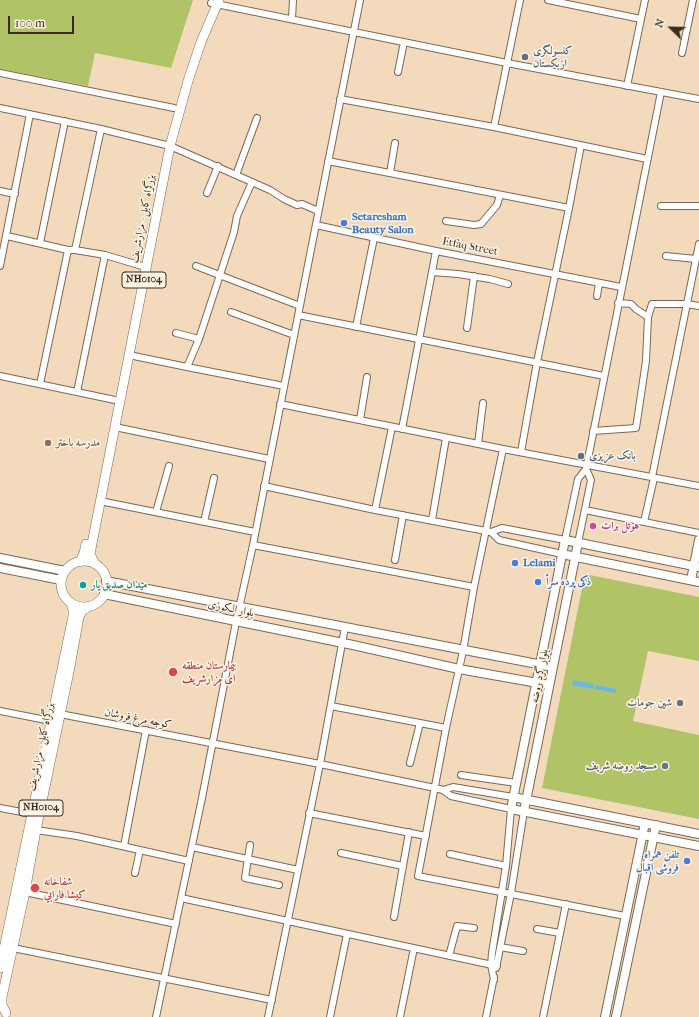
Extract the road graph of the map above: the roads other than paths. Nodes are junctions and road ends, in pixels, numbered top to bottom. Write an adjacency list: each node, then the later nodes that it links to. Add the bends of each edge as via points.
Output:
1 (293, 0): 8 (street)
2 (360, 0): 10 (street)
3 (520, 0): 13 (street)
4 (548, 0): 9 (street)
5 (645, 0): 9 (street)
6 (693, 0): 12 (street)
7 (215, 2): 8 (street); 21 (highway, بزرگراه کابل - مزارشریف / NH0104, via 195,41); 28 (highway, بزرگراه کابل - مزارشریف / NH0104)
8 (292, 19): 10 (street)
9 (641, 19): 16 (street)
10 (354, 32): 11 (street); 18 (street)
11 (404, 42): 13 (street); 14 (street)
12 (682, 53)
13 (507, 63): 16 (street); 25 (street)
14 (398, 72)
15 (0, 73): 21 (street)
16 (627, 86): 17 (street)
17 (661, 92): 19 (street); 30 (street)
18 (340, 99): 25 (street); 31 (street)
19 (699, 99)
20 (0, 108): 22 (street)
21 (174, 108): 28 (highway, بزرگراه کابل - مزارشریف / NH0104)
22 (30, 114): 24 (street); 37 (street)
23 (257, 118): 34 (street)
24 (65, 122): 26 (street); 48 (street)
25 (494, 127): 29 (street)
26 (101, 129): 28 (street); 51 (street)
27 (395, 143): 33 (street)
28 (168, 145): 32 (street); 57 (highway, بزرگراه کابل - مزارشریف / NH0104); 80 (highway, بزرگراه کابل - مزارشریف / NH0104)
29 (581, 145): 30 (street); 42 (street)
30 (647, 159): 65 (street)
31 (328, 162): 33 (street); 43 (street)
32 (218, 166): 34 (street); 38 (street)
33 (390, 174): 39 (street)
34 (236, 175): 35 (street)
35 (252, 182): 43 (street, via 297,205 302,204); 61 (street, via 237,216)
36 (0, 191): 37 (street)
37 (15, 194): 46 (street)
38 (207, 194)
39 (500, 195): 42 (street); 44 (street, via 497,205 482,224)
40 (662, 206): 41 (street)
41 (699, 206)
42 (569, 208): 60 (street)
43 (318, 211): 45 (street)
44 (446, 221)
45 (316, 225): 47 (street, Etfaq Street); 69 (street)
46 (6, 236): 48 (street); 56 (street)
47 (374, 238): 52 (street, Etfaq Street); 74 (street)
48 (40, 244): 50 (street)
49 (699, 244): 55 (street)
50 (68, 250): 51 (street); 86 (street)
51 (75, 250): 53 (street)
52 (436, 251): 59 (street); 60 (street, Etfaq Street)
53 (105, 255): 57 (street); 88 (street)
54 (666, 256): 55 (street)
55 (696, 259): 68 (street)
56 (0, 266)
57 (142, 266): 89 (highway, بزرگراه کابل - مزارشریف / NH0104)
58 (196, 266): 61 (street)
59 (432, 272): 62 (street); 79 (street)
60 (556, 274): 63 (street, Etfaq Street); 81 (street)
61 (220, 275): 69 (street); 78 (street)
62 (474, 276): 64 (street); 75 (street)
63 (599, 283): 65 (street, Etfaq Street); 66 (street)
64 (508, 284)
65 (621, 287): 67 (street)
66 (597, 296)
67 (618, 303): 73 (street, via 631,304); 84 (street)
68 (687, 304): 70 (street); 73 (street, via 652,304); 105 (street)
69 (300, 306): 72 (street)
70 (699, 306)
71 (231, 312): 77 (street)
72 (298, 315): 74 (street); 77 (street)
73 (648, 317): 96 (street, via 646,361 636,428)
74 (356, 327): 79 (street)
75 (467, 328)
76 (176, 333): 78 (street)
77 (294, 335): 87 (street)
78 (199, 339): 82 (street)
79 (419, 340): 81 (street); 95 (street)
80 (129, 354): 82 (street); 93 (highway, بزرگراه کابل - مزارشریف / NH0104)
81 (538, 362): 84 (street); 100 (street)
82 (187, 368): 87 (street)
83 (0, 376): 86 (street)
84 (604, 376): 96 (street)
85 (367, 377): 92 (street)
86 (40, 384): 88 (street)
87 (284, 386): 91 (street)
88 (76, 392): 89 (street)
89 (115, 400): 127 (highway, بزرگراه کابل - مزارشریف / NH0104, via 84,553)
90 (483, 403): 98 (street)
91 (280, 404): 92 (street); 101 (street)
92 (360, 420): 94 (street)
93 (115, 427): 101 (street); 108 (highway, بزرگراه کابل - مزارشریف / NH0104)
94 (392, 427): 95 (street); 109 (street)
95 (402, 429): 97 (street)
96 (593, 431): 103 (street)
97 (446, 438): 98 (street); 113 (street)
98 (478, 444): 99 (street)
99 (503, 449): 100 (street); 116 (street)
100 (520, 452): 103 (street)
101 (269, 459): 106 (street)
102 (169, 466): 111 (street)
103 (586, 467): 105 (street); 110 (street, via 591,480); 119 (street, via 578,479)
104 (214, 478): 114 (street)
105 (653, 478): 107 (street); 115 (street)
106 (264, 486): 109 (street); 117 (street)
107 (699, 486)
108 (100, 501): 111 (street); 128 (highway, بزرگراه کابل - مزارشریف / NH0104, via 90,554)
109 (375, 510): 112 (street)
110 (585, 510): 115 (street); 121 (street)
111 (156, 512): 114 (street)
112 (403, 515): 113 (street); 126 (street)
113 (432, 520): 116 (street)
114 (204, 522): 117 (street)
115 (644, 522): 118 (street)
116 (489, 531): 119 (street, via 502,528); 123 (street, via 499,540); 135 (street)
117 (255, 532): 122 (street)
118 (699, 533)
119 (565, 540): 121 (main road); 123 (main road, بلوار گرد روضه)
120 (699, 540): 129 (main road)
121 (578, 542): 124 (main road, بلوار گرد روضه); 129 (main road)
122 (253, 545): 135 (street); 139 (street)
123 (562, 554): 124 (main road); 144 (main road, بلوار گرد روضه)
124 (575, 557): 134 (main road); 145 (main road, بلوار گرد روضه)
125 (0, 558): 131 (main road)
126 (395, 560)
127 (80, 562): 128 (highway); 131 (highway)
128 (95, 564): 133 (highway, NH0104)
129 (696, 566): 134 (main road)
130 (0, 568): 132 (main road)
131 (65, 571): 132 (highway)
132 (61, 580): 137 (highway, NH0104, via 63,593)
133 (106, 581): 136 (highway); 139 (main road, بلوار الکوزی)
134 (695, 581)
135 (474, 587): 143 (street)
136 (104, 594): 138 (highway, NH0104, via 100,600); 140 (main road, بلوار الکوزی)
137 (71, 603): 138 (highway, via 76,606); 152 (highway, بزرگراه کابل - مزارشریف / NH0104, via 73,616)
138 (89, 606): 151 (highway, بزرگراه کابل - مزارشریف / NH0104, via 79,617)
139 (239, 608): 140 (street); 141 (main road, بلوار الکوزی)
140 (236, 622): 142 (main road, بلوار الکوزی); 156 (street)
141 (346, 627): 142 (street); 143 (main road, بلوار الکوزی)
142 (343, 644): 146 (main road, بلوار الکوزی); 149 (street)
143 (463, 650): 144 (main road, بلوار الکوزی); 146 (street)
144 (540, 665): 145 (main road, بلوار الکوزی); 147 (main road, بلوار گرد روضه)
145 (553, 667): 148 (main road, بلوار گرد روضه)
146 (459, 669): 147 (main road, بلوار الکوزی); 154 (street)
147 (536, 683): 148 (main road, بلوار الکوزی); 160 (main road, بلوار گرد روضه)
148 (550, 685): 164 (main road, بلوار گرد روضه)
149 (331, 706): 153 (street); 158 (street)
150 (0, 711): 152 (street)
151 (60, 714): 155 (street, كوجه مرغ فروشان); 172 (highway, بزرگراه کابل - مزارشریف / NH0104)
152 (52, 721): 169 (highway, بزرگراه کابل - مزارشریف / NH0104)
153 (420, 723): 154 (street); 157 (street)
154 (446, 728): 161 (street)
155 (146, 730): 156 (street, كوجه مرغ فروشان); 179 (street)
156 (212, 744): 158 (street, كوجه مرغ فروشان); 181 (street)
157 (410, 763)
158 (320, 764): 161 (street, كوجه مرغ فروشان); 168 (street)
159 (461, 775): 160 (street)
160 (516, 783): 163 (main road, بلوار گرد روضه)
161 (435, 788): 162 (street, كوجه مرغ فروشان); 176 (street)
162 (443, 790): 163 (street, via 453,787); 166 (street, via 451,796)
163 (513, 797): 164 (main road); 166 (main road, بلوار گرد روضه)
164 (526, 799): 167 (main road, بلوار گرد روضه); 170 (main road)
165 (0, 808): 169 (street)
166 (511, 809): 167 (main road); 188 (street)
167 (524, 811): 175 (main road); 194 (street)
168 (310, 813): 173 (street); 189 (street)
169 (32, 814): 205 (highway, بزرگراه کابل - مزارشریف / NH0104)
170 (644, 823): 171 (main road); 175 (main road)
171 (656, 825): 174 (main road); 177 (main road)
172 (36, 830): 179 (street); 192 (highway, بزرگراه کابل - مزارشریف / NH0104)
173 (409, 832): 176 (street); 187 (street)
174 (699, 834)
175 (642, 835): 177 (main road); 198 (main road)
176 (426, 836): 193 (street, via 418,876)
177 (654, 837): 180 (main road); 222 (main road)
178 (250, 845): 185 (street)
179 (124, 846): 182 (street)
180 (699, 846)
181 (192, 847): 185 (street); 186 (street)
182 (140, 850): 186 (street); 190 (street)
183 (341, 853): 187 (street)
184 (450, 854): 188 (street)
185 (247, 859): 189 (street); 191 (street, via 245,878)
186 (189, 861): 195 (street)
187 (403, 866): 197 (street)
188 (506, 866): 193 (street)
189 (298, 870): 199 (street)
190 (135, 873)
191 (279, 885)
192 (25, 892): 200 (street); 205 (highway, بزرگراه کابل - مزارشریف / NH0104)
193 (502, 892): 194 (street); 210 (street, via 495,932)
194 (511, 893): 196 (street); 207 (street)
195 (181, 898): 199 (street); 200 (street)
196 (566, 904): 198 (street); 203 (street)
197 (394, 916)
198 (626, 916): 221 (main road)
199 (287, 921): 204 (street); 213 (street)
200 (176, 924): 212 (street)
201 (474, 928): 209 (street, via 457,926)
202 (537, 930): 203 (street)
203 (560, 933): 220 (street)
204 (347, 934): 206 (street); 217 (street)
205 (6, 945): 211 (highway, بزرگراه کابل - مزارشریف / NH0104); 212 (street); 214 (highway, بزرگراه کابل - مزارشریف / NH0104, via 2,997)
206 (414, 948): 209 (street); 218 (street)
207 (500, 948): 208 (street); 210 (street)
208 (523, 951)
209 (449, 956): 210 (street)
210 (494, 965): 219 (street, via 494,980)
211 (0, 968)
212 (164, 978): 213 (street); 215 (street)
213 (272, 1000): 216 (street)
214 (5, 1013)
215 (156, 1017)
216 (268, 1017)
217 (330, 1017)
218 (400, 1017)
219 (486, 1017)
220 (542, 1017)
221 (605, 1017)
222 (616, 1017)

